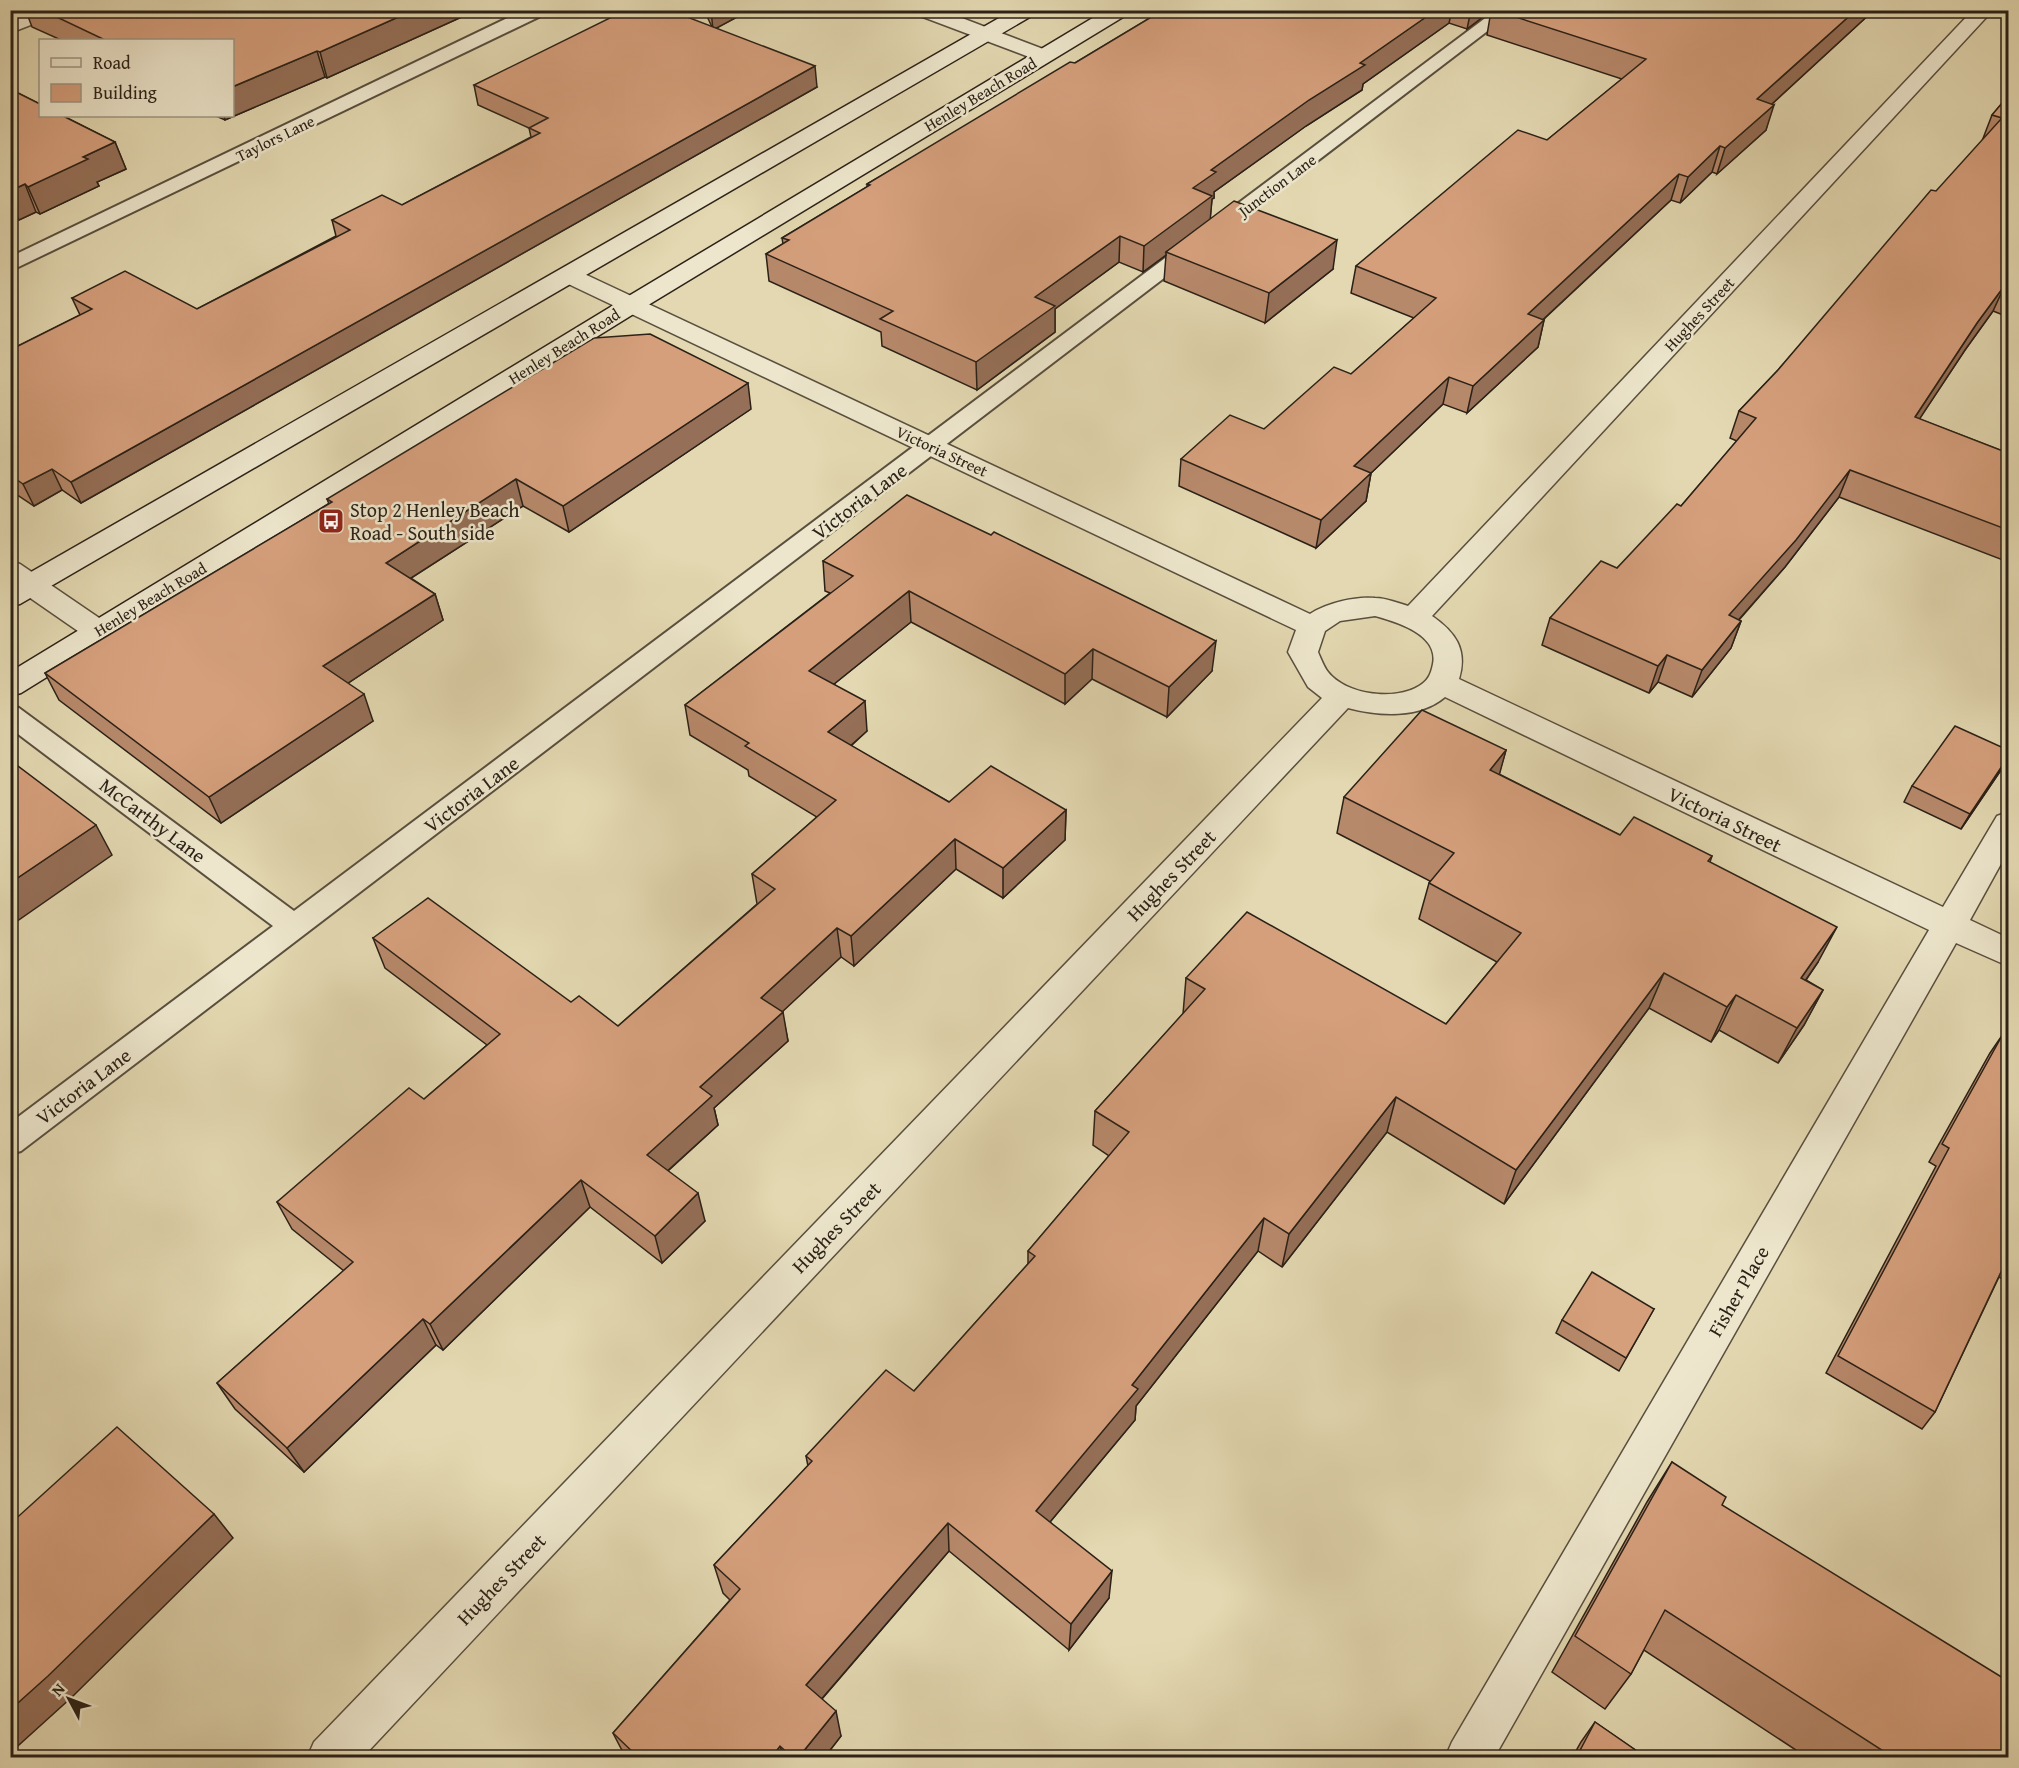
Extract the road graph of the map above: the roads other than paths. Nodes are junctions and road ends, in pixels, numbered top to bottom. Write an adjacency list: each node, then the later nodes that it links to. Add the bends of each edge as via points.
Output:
1 (52, 10): 8 (street)
2 (539, 10): 11 (lane, Taylors Lane)
3 (922, 10): 9 (street)
4 (1028, 10): 9 (street)
5 (1121, 10): 10 (street, Henley Beach Road)
6 (1507, 10): 14 (lane, Junction Lane)
7 (1984, 10): 16 (street, Hughes Street)
8 (10, 27)
9 (985, 35): 10 (street); 12 (street)
10 (1044, 56): 13 (street, Henley Beach Road)
11 (10, 266)
12 (570, 276): 13 (street, Victoria Street); 15 (street)
13 (631, 305): 14 (street, Victoria Street); 18 (street, Henley Beach Road)
14 (932, 446): 17 (street, Victoria Street); 25 (lane, Victoria Lane)
15 (18, 584): 18 (street)
16 (1414, 617): 17 (street, via 1375,607 1332,613); 19 (street, via 1438,635 1449,658)
17 (1312, 626): 21 (street, via 1303,652 1320,682)
18 (98, 631): 20 (street, Henley Beach Road)
19 (1442, 683): 21 (street, via 1420,699 1382,705); 24 (street, Victoria Street)
20 (10, 686)
21 (1342, 696): 28 (street, Hughes Street)
22 (10, 714): 25 (lane, McCarthy Lane)
23 (2008, 824): 24 (street, Fisher Place)
24 (1949, 926): 26 (street, Victoria Street); 29 (street, Fisher Place)
25 (295, 927): 27 (lane, Victoria Lane)
26 (2008, 953)
27 (10, 1141)
28 (330, 1758)
29 (1468, 1758)

